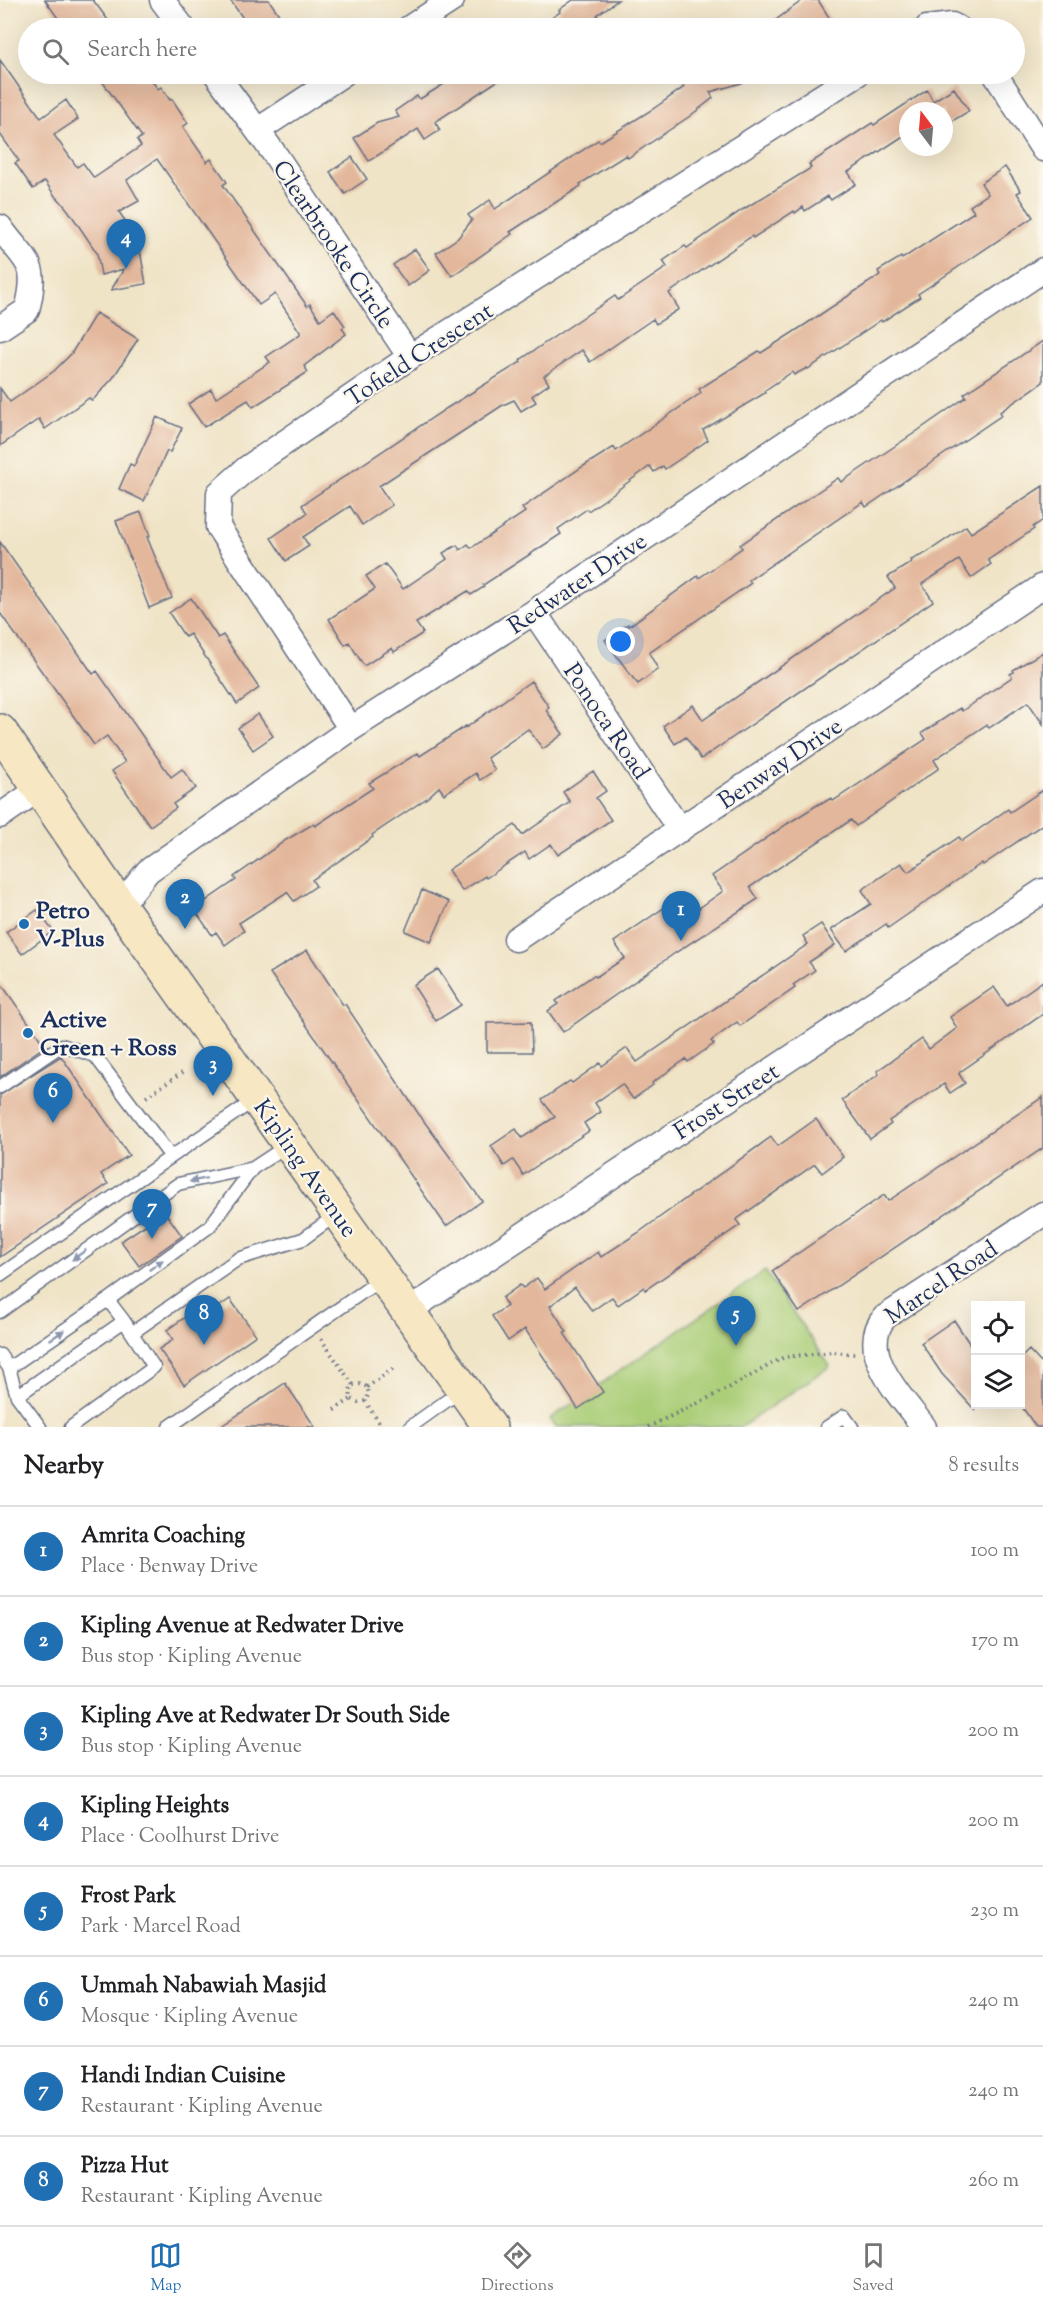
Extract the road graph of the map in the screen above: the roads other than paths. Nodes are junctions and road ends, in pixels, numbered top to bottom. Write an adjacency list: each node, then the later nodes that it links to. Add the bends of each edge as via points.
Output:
1 (162, 0): 3 (street)
2 (452, 0): 4 (street)
3 (176, 18)
4 (425, 18)
5 (224, 84): 9 (street, Clearbrooke Circle)
6 (328, 84): 9 (street)
7 (840, 84): 14 (street, Tofield Crescent)
8 (1001, 84): 10 (street)
9 (258, 130): 14 (street, Clearbrooke Circle)
10 (1043, 149)
11 (0, 227): 13 (street, via 26,258 33,289 27,310)
12 (1043, 270): 16 (street, Redwater Drive)
13 (0, 328)
14 (410, 357): 17 (street, Tofield Crescent, via 246,469 219,494 218,527)
15 (1043, 586): 21 (street, Benway Drive)
16 (534, 612): 17 (street, Redwater Drive); 21 (street, Ponoca Road)
17 (351, 729): 23 (street, Redwater Drive, via 148,871)
18 (0, 731): 19 (main road, Kipling Avenue)
19 (39, 789): 20 (street); 23 (main road, Kipling Avenue)
20 (0, 816)
21 (680, 830): 24 (street, Benway Drive)
22 (1043, 891): 35 (street, Frost Street)
23 (120, 906): 26 (main road, Kipling Avenue)
24 (516, 939)
25 (0, 1087): 28 (lane, via 62,1045 95,1056)
26 (257, 1098): 27 (main road, Kipling Avenue); 28 (lane)
27 (289, 1144): 29 (lane); 30 (main road, Kipling Avenue)
28 (171, 1157): 32 (lane)
29 (253, 1168): 34 (lane, one-way to 29, via 209,1227); 36 (lane, one-way to 36, via 178,1184)
30 (338, 1213): 33 (main road, Kipling Avenue); 38 (lane, via 303,1239 238,1259)
31 (1043, 1214): 50 (street, Marcel Road, via 885,1317 878,1326 874,1336 879,1365)
32 (0, 1275)
33 (384, 1278): 35 (main road, Kipling Avenue); 46 (lane)
34 (108, 1300): 37 (lane); 40 (lane, one-way to 34)
35 (408, 1311): 41 (main road, Kipling Avenue)
36 (0, 1312)
37 (124, 1321): 38 (lane); 42 (lane)
38 (132, 1333): 45 (lane, via 154,1367)
39 (0, 1355): 40 (lane)
40 (9, 1368): 42 (lane)
41 (463, 1389): 43 (main road, Kipling Avenue); 47 (lane)
42 (17, 1396): 44 (lane)
43 (487, 1426)
44 (40, 1427)
45 (71, 1427)
46 (169, 1427)
47 (410, 1427)
48 (827, 1427): 49 (lane, via 844,1416)
49 (852, 1427)
50 (924, 1427)

